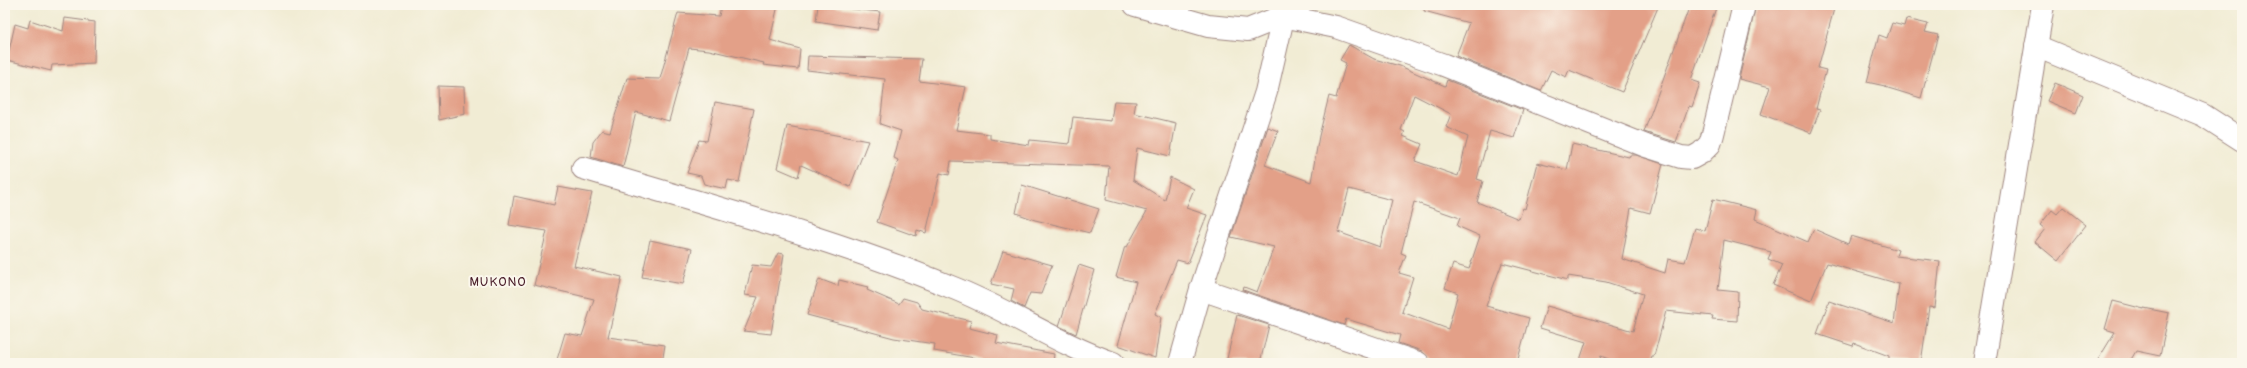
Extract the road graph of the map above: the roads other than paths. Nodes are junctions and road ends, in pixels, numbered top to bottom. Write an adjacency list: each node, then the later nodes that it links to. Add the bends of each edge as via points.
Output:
1 (1135, 5): 4 (street, via 1208,26 1248,30)
2 (1744, 5): 4 (street, via 1710,144 1702,153 1692,158 1646,146 1408,52)
3 (2043, 5): 5 (street)
4 (1284, 10): 8 (street, via 1266,92)
5 (2036, 46): 6 (street, via 2203,115); 12 (street)
6 (2242, 140)
7 (583, 168): 9 (street, via 882,260 953,287 1073,348)
8 (1201, 290): 10 (street); 11 (street)
9 (1113, 363)
10 (1180, 363)
11 (1418, 363)
12 (1984, 363)

